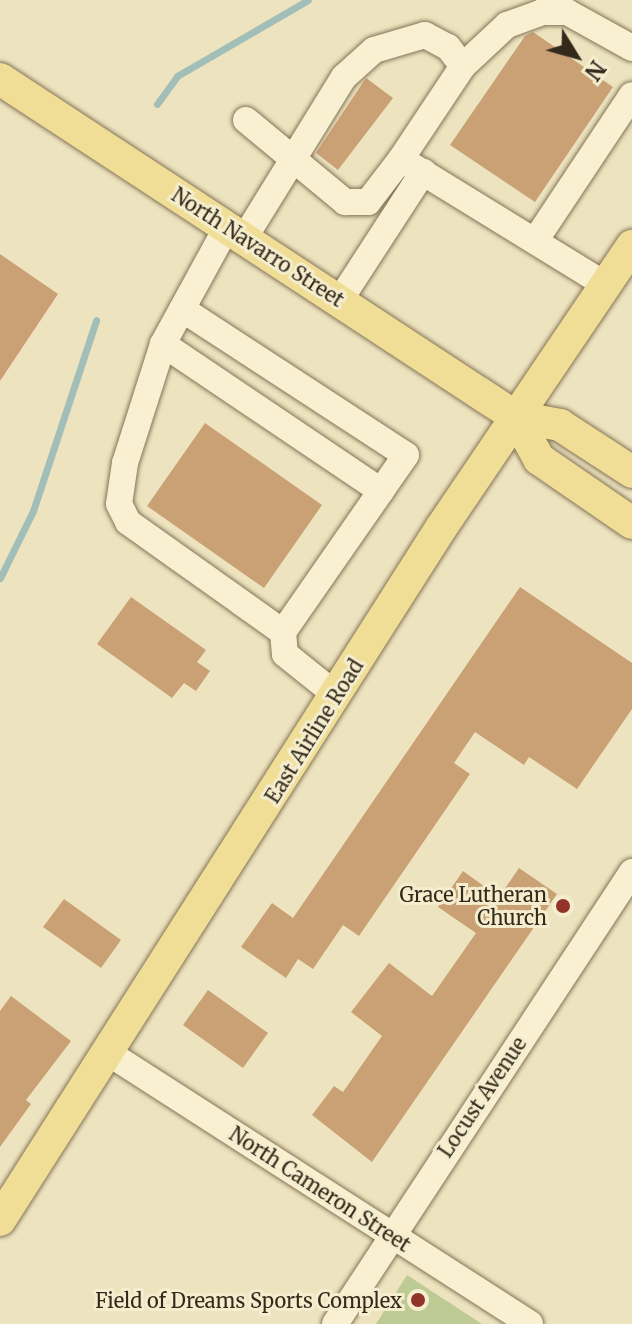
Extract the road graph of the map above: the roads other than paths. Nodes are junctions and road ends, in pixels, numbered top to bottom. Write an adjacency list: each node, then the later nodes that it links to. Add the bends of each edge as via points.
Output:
1 (632, 48): 2 (street, via 567,12 542,12 507,25)
2 (463, 66): 6 (street, via 448,47 425,35 374,50 344,77); 7 (street)
3 (0, 79): 8 (main road, North Navarro Street)
4 (632, 95): 9 (street)
5 (246, 120): 6 (street)
6 (291, 158): 7 (street, via 345,202 368,202); 8 (street)
7 (412, 166): 9 (street); 12 (street)
8 (236, 232): 12 (main road, North Navarro Street); 13 (street)
9 (535, 241): 11 (street)
10 (632, 246): 11 (main road, East Airline Road)
11 (606, 285): 15 (main road, East Airline Road)
12 (340, 300): 15 (main road, North Navarro Street)
13 (182, 309): 14 (street); 17 (street, via 406,455)
14 (163, 344): 17 (street); 19 (street, via 125,463 119,504 128,522)
15 (516, 417): 16 (main road, North Navarro Street, via 560,425); 18 (main road, North Navarro Street, via 539,459); 20 (main road, East Airline Road)
16 (632, 472)
17 (381, 491): 19 (street)
18 (632, 523)
19 (283, 632): 20 (street, via 285,654)
20 (336, 695): 22 (main road, East Airline Road)
21 (632, 872): 24 (street, Locust Avenue)
22 (110, 1054): 23 (main road, East Airline Road); 24 (street, North Cameron Street)
23 (0, 1220)
24 (391, 1235): 25 (street, Locust Avenue); 26 (street, North Cameron Street)
25 (335, 1324)
26 (530, 1324)

